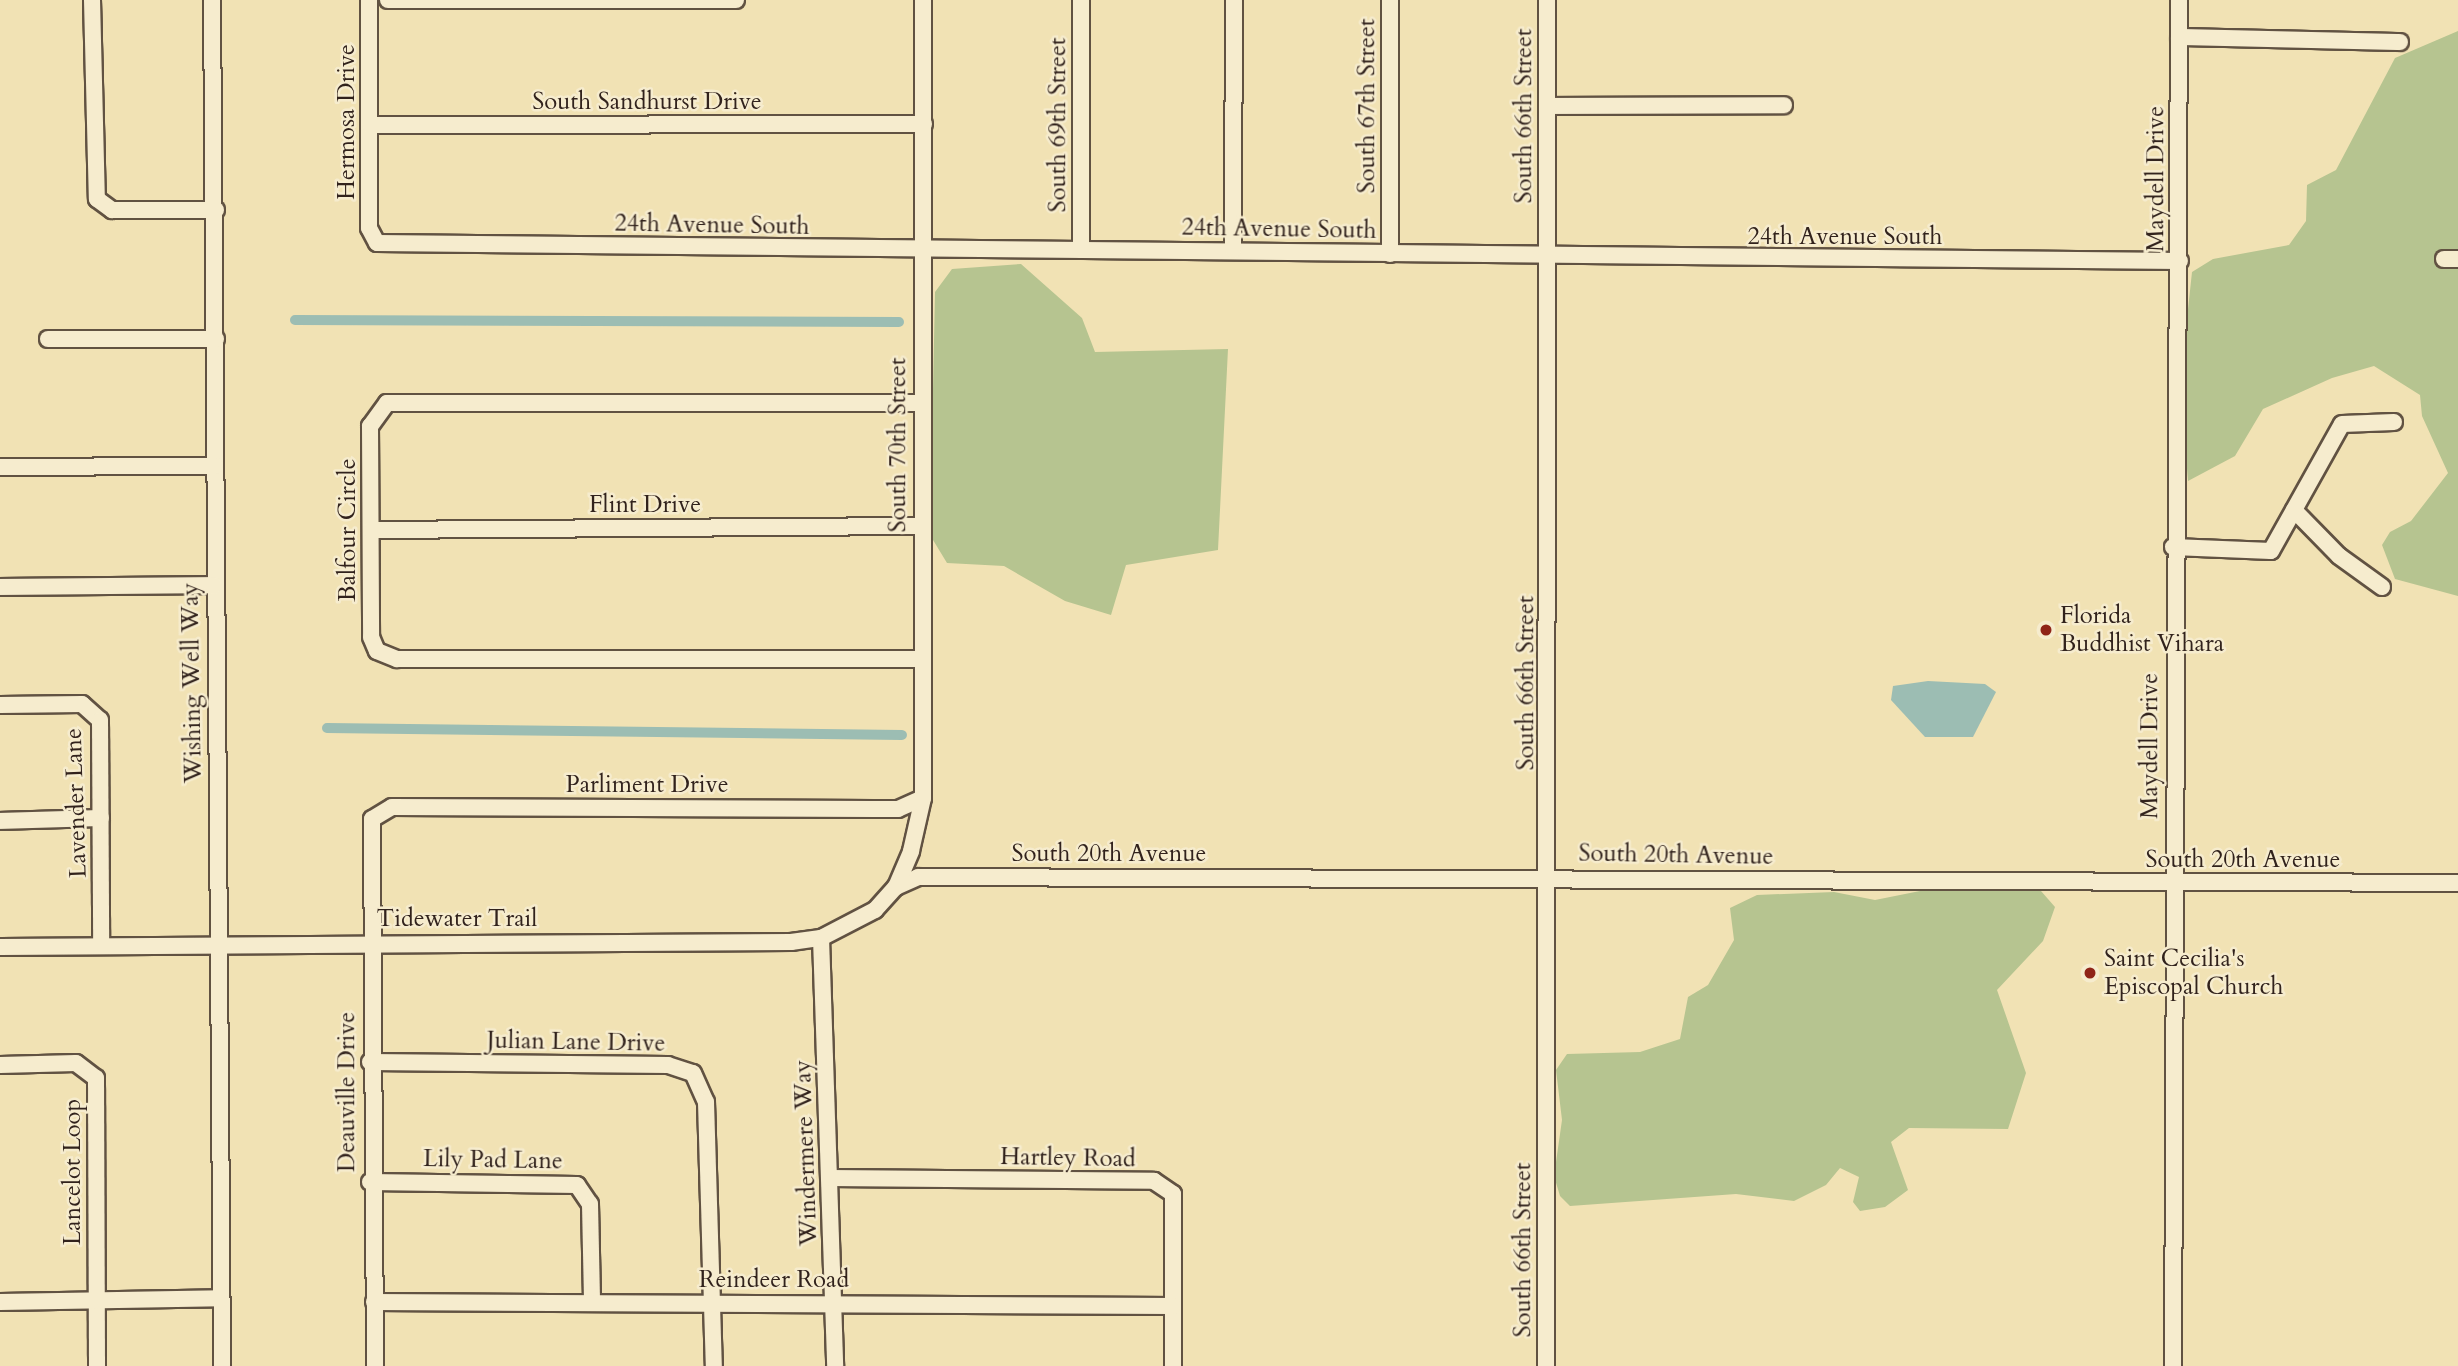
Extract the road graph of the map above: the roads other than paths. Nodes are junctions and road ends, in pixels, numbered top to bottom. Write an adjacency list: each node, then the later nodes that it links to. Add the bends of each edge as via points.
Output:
1 (92, 0): 19 (street, via 97,200 112,210)
2 (212, 0): 19 (street, Wishing Well Way)
3 (369, 0): 18 (street, Hermosa Drive)
4 (388, 0): 12 (street)
5 (736, 0): 12 (street)
6 (923, 0): 17 (street, South 70th Street)
7 (1081, 0): 21 (street, South 69th Street)
8 (1234, 0): 22 (street)
9 (1390, 0): 24 (street, South 67th Street)
10 (1547, 0): 16 (street, South 66th Street)
11 (2179, 0): 13 (street, Maydell Drive)
12 (614, 2)
13 (2179, 37): 14 (street); 26 (street, Maydell Drive)
14 (2400, 42)
15 (1784, 105): 16 (street)
16 (1547, 106): 25 (street, South 66th Street)
17 (924, 124): 18 (street, South Sandhurst Drive); 23 (street, South 70th Street)
18 (370, 125): 20 (street, Hermosa Drive, via 369,228)
19 (216, 210): 28 (street, Wishing Well Way)
20 (377, 243): 23 (street, 24th Avenue South)
21 (1081, 250): 22 (street, 24th Avenue South); 23 (street, 24th Avenue South)
22 (1233, 250): 24 (street, 24th Avenue South)
23 (924, 251): 29 (street, South 70th Street)
24 (1390, 254): 25 (street, 24th Avenue South)
25 (1547, 258): 26 (street, 24th Avenue South); 46 (street, South 66th Street)
26 (2180, 261): 36 (street, Maydell Drive)
27 (48, 339): 28 (street)
28 (216, 339): 31 (street, Wishing Well Way)
29 (920, 403): 34 (street, South 70th Street); 35 (street, Balfour Circle, via 387,402 370,425)
30 (2394, 422): 33 (street, via 2342,424)
31 (215, 466): 32 (street); 37 (street, Wishing Well Way)
32 (0, 467)
33 (2294, 510): 36 (street, via 2270,551); 39 (street, via 2339,556)
34 (920, 526): 35 (street, Flint Drive); 40 (street, South 70th Street)
35 (371, 530): 40 (street, Balfour Circle, via 371,637 377,651 391,658)
36 (2173, 547): 48 (street, Maydell Drive)
37 (214, 585): 38 (street); 52 (street, Wishing Well Way)
38 (0, 587)
39 (2382, 587)
40 (921, 659): 42 (street, South 70th Street)
41 (0, 705): 43 (street, Lavender Lane, via 82,704 100,720)
42 (923, 798): 44 (street, Parliment Drive, via 898,809 392,807); 49 (street, South 70th Street)
43 (101, 818): 45 (street); 53 (street, Lavender Lane)
44 (372, 819): 51 (street, Deauville Drive)
45 (0, 821)
46 (1549, 876): 48 (street, South 20th Avenue); 49 (street, South 20th Avenue, via 918,877); 73 (street, South 66th Street)
47 (2458, 883): 48 (street, South 20th Avenue)
48 (2172, 884): 74 (street, Maydell Drive)
49 (896, 887): 50 (street, Tidewater Trail, via 875,911)
50 (821, 938): 51 (street, Tidewater Trail); 57 (street, Windermere Way)
51 (370, 942): 52 (street, Tidewater Trail); 55 (street, Deauville Drive)
52 (218, 943): 53 (street, Tidewater Trail); 59 (street, Wishing Well Way)
53 (101, 946): 54 (street, Tidewater Trail)
54 (0, 947)
55 (370, 1062): 58 (street, Deauville Drive); 64 (street, Julian Lane Drive, via 668,1065 693,1073 705,1096)
56 (0, 1065): 61 (street, Lancelot Loop, via 76,1063 96,1078)
57 (830, 1178): 65 (street, Windermere Way); 66 (street, Hartley Road, via 1154,1181 1173,1194)
58 (370, 1182): 62 (street, Deauville Drive); 63 (street, Lily Pad Lane, via 577,1185 590,1204)
59 (221, 1298): 61 (street); 68 (street, Wishing Well Way)
60 (0, 1302): 61 (street)
61 (96, 1302): 67 (street, Lancelot Loop)
62 (374, 1302): 63 (street, Reindeer Road); 69 (street, Deauville Drive)
63 (592, 1302): 64 (street, Reindeer Road)
64 (712, 1303): 65 (street, Reindeer Road); 70 (street, Julian Lane Drive)
65 (833, 1303): 66 (street, Reindeer Road); 71 (street, Windermere Way)
66 (1173, 1306): 72 (street, Hartley Road)
67 (97, 1366)
68 (222, 1366)
69 (375, 1366)
70 (714, 1366)
71 (835, 1366)
72 (1173, 1366)
73 (1546, 1366)
74 (2174, 1366)

